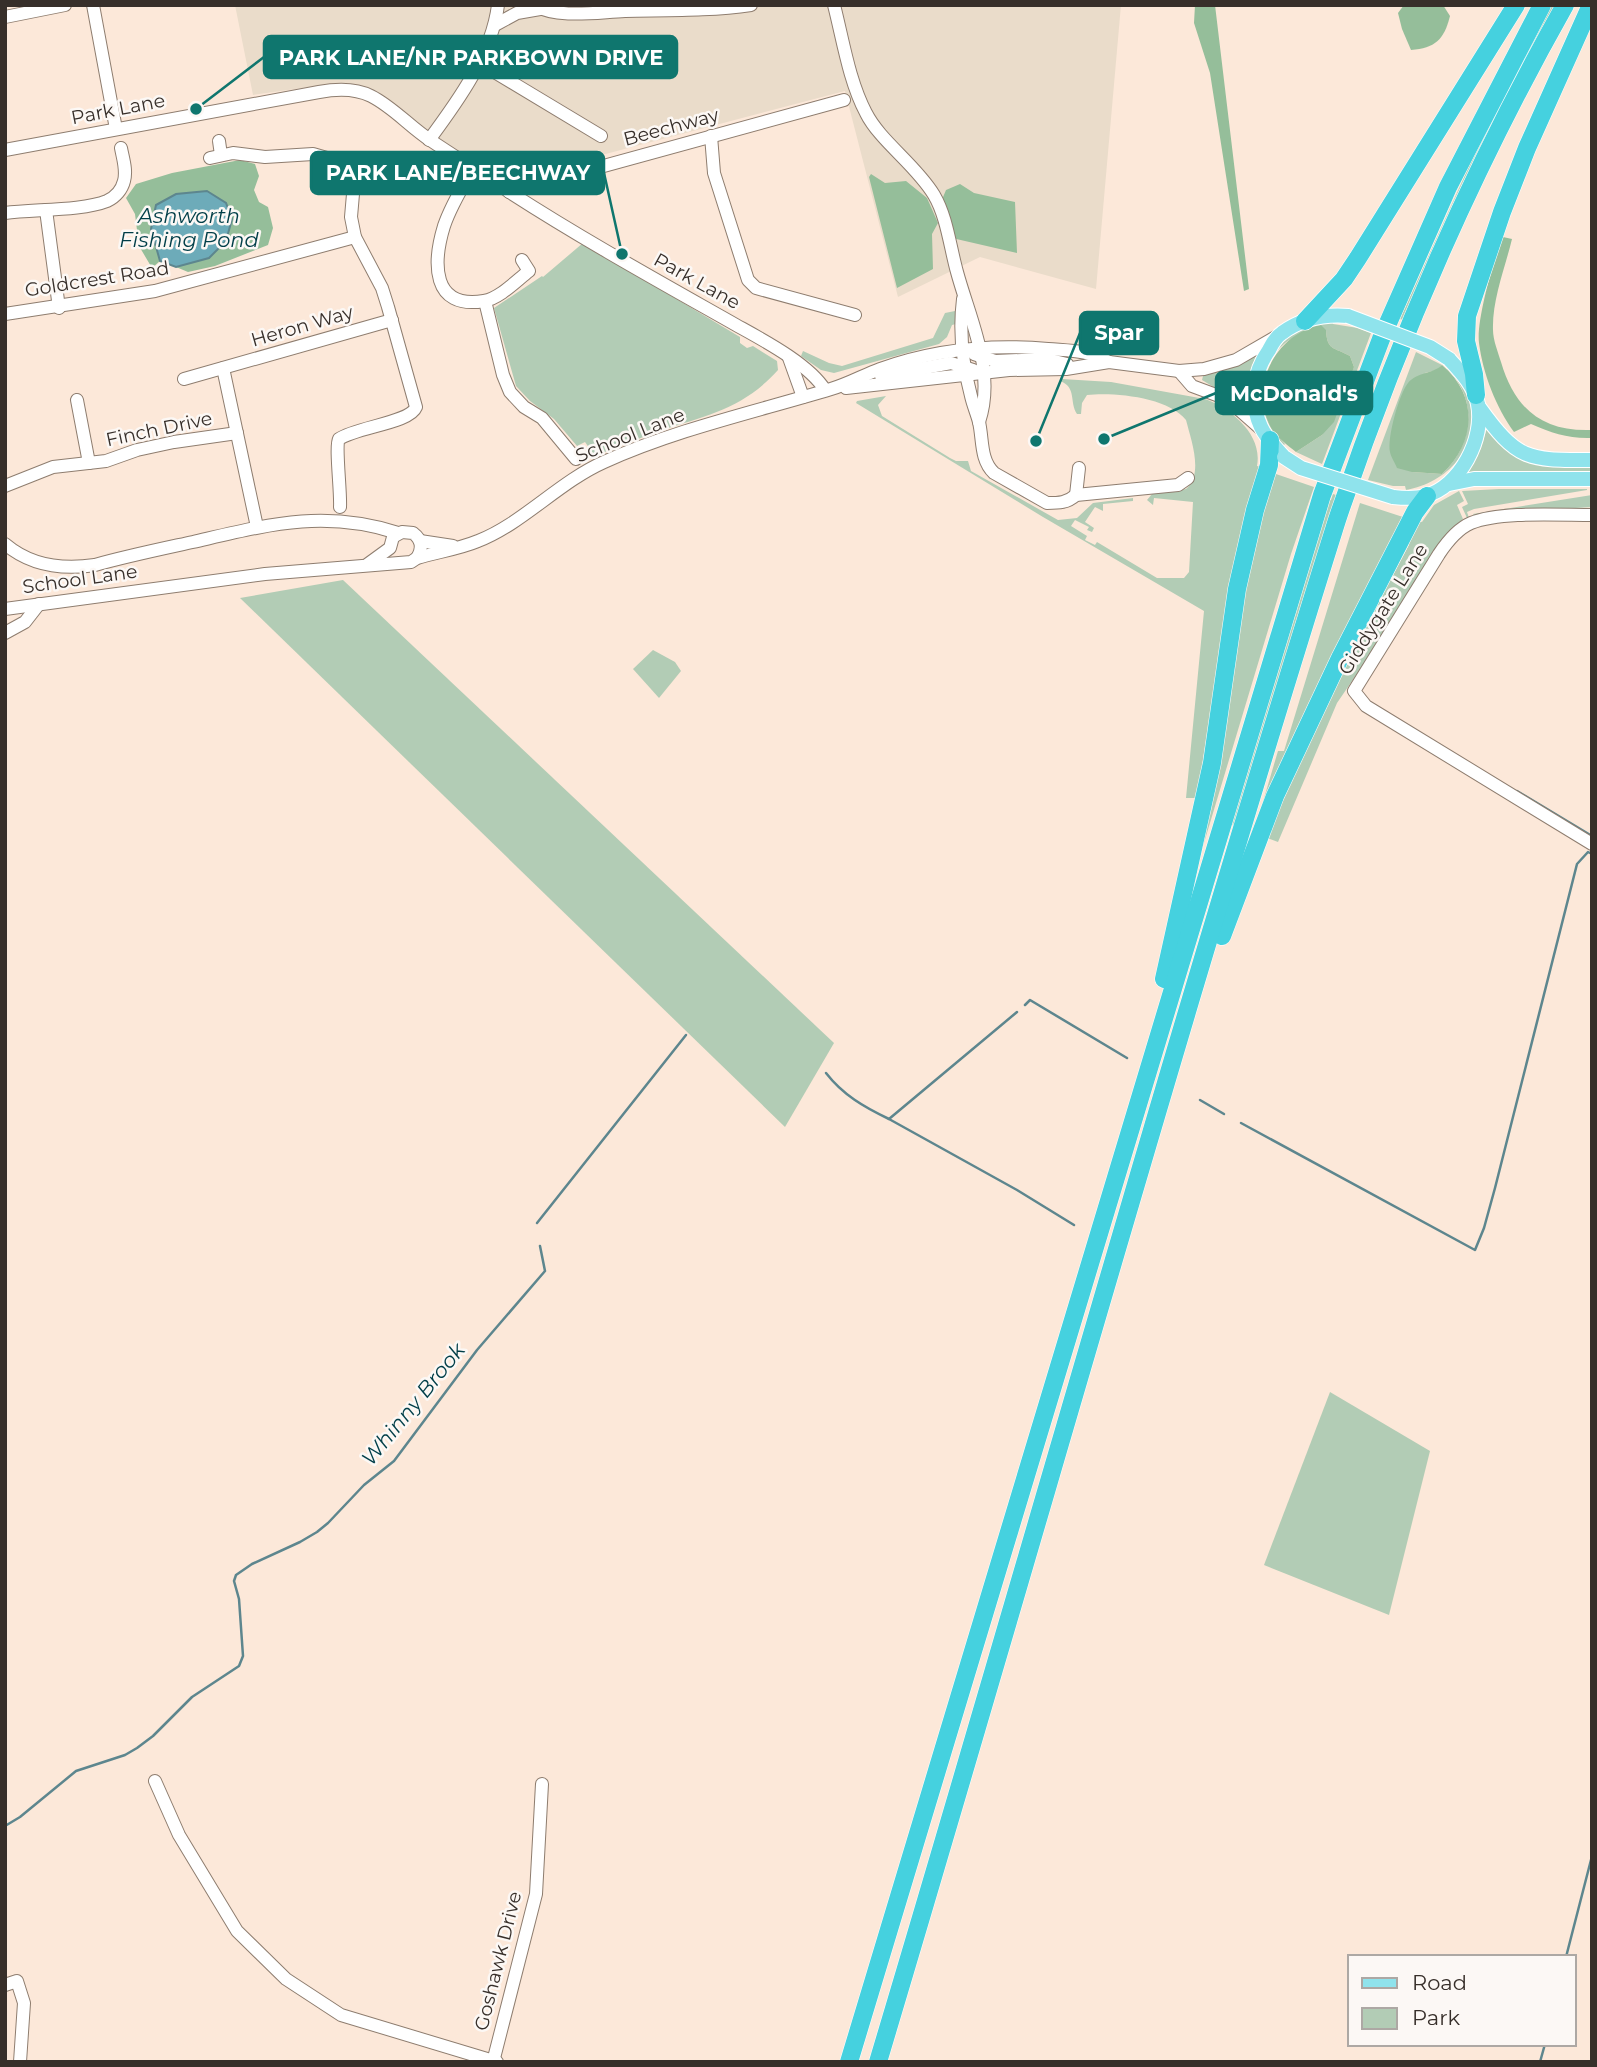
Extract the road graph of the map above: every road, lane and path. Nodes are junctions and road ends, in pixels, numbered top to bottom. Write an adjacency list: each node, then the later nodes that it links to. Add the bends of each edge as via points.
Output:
1 (65, 5): 11 (street)
2 (93, 5): 15 (street)
3 (498, 5): 12 (street)
4 (751, 5): 10 (street, via 572,12)
5 (834, 5): 28 (street, via 867,117 937,201)
6 (1516, 5): 34 (highway, via 1344,279)
7 (1542, 5): 79 (highway, via 1448,187 1381,339 1322,495)
8 (1565, 5): 78 (highway, via 1455,220 1376,409 1312,600)
9 (1591, 5): 50 (highway, via 1527,148 1467,316 1465,341)
10 (536, 7): 12 (street)
11 (12, 13)
12 (495, 25): 13 (street)
13 (478, 62): 16 (street); 18 (street)
14 (844, 100): 17 (street, Beechway)
15 (116, 129): 18 (street, Park Lane, via 340,90 373,96); 21 (street, Park Lane)
16 (601, 136)
17 (711, 136): 23 (street, Beechway); 32 (street, via 714,173 748,280 757,288)
18 (429, 140): 22 (street, Park Lane)
19 (219, 141): 26 (street, via 216,157 313,154 344,163 359,173 351,218)
20 (121, 148): 24 (street, via 130,172 120,190 105,202)
21 (5, 150)
22 (474, 167): 23 (street, Park Lane); 29 (street, via 444,227 437,273 442,288 452,297)
23 (509, 191): 38 (street, Park Lane)
24 (46, 210): 25 (street); 30 (street)
25 (5, 213)
26 (355, 237): 30 (street, Goldcrest Road, via 155,291); 33 (street, via 382,288)
27 (522, 260): 29 (street, via 529,271)
28 (962, 292): 36 (street); 37 (street)
29 (485, 301): 54 (street, via 510,392 542,418)
30 (59, 308): 31 (street, Goldcrest Road)
31 (5, 314)
32 (855, 315)
33 (392, 320): 41 (street, Heron Way); 64 (street, via 415,410 339,439)
34 (1305, 321): 35 (main road); 50 (main road, bridge, via 1348,316 1430,347 1459,370)
35 (1279, 335): 43 (street, via 1225,364); 53 (main road, via 1255,380 1254,406)
36 (964, 351): 37 (street, School Lane); 42 (street); 46 (street, School Lane, via 937,354)
37 (980, 352): 39 (street, School Lane, via 1025,347 1092,353); 40 (street, School Lane, via 995,361 1046,359); 44 (street)
38 (789, 358): 47 (street, Park Lane); 48 (street)
39 (1109, 362): 40 (street, School Lane); 43 (street)
40 (1081, 367): 44 (street, School Lane)
41 (223, 368): 45 (street, Heron Way); 52 (street)
42 (967, 371): 44 (street, School Lane); 46 (street, School Lane, via 951,363); 47 (street, School Lane); 51 (street)
43 (1179, 372): 53 (street, via 1192,386 1227,399)
44 (983, 373): 51 (street, via 985,405)
45 (184, 379)
46 (857, 379): 47 (street, School Lane)
47 (828, 390): 48 (street, School Lane)
48 (803, 397): 70 (street, School Lane, via 679,434 602,463 479,541)
49 (77, 400): 56 (street, Finch Drive)
50 (1477, 401): 55 (main road, via 1500,436 1526,455); 60 (main road, via 1477,432 1471,453)
51 (979, 422): 62 (street, via 984,454 994,473 1047,503 1066,502)
52 (237, 433): 56 (street, Finch Drive, via 174,442); 66 (street)
53 (1266, 435): 63 (main road, bridge, via 1283,457 1301,468 1393,497); 79 (highway, via 1269,465 1237,589 1212,763)
54 (576, 459)
55 (1592, 460)
56 (89, 463): 61 (street, Finch Drive, via 53,467)
57 (1079, 468): 62 (street)
58 (1188, 478): 62 (street, via 1178,485)
59 (1592, 479): 60 (main road, via 1474,479)
60 (1447, 484): 63 (main road)
61 (5, 486)
62 (1076, 495)
63 (1427, 496): 78 (highway, via 1340,658 1275,796)
64 (340, 507)
65 (1592, 515): 77 (street, Giddygate Lane, via 1520,516 1468,524 1439,554 1354,691 1366,706)
66 (257, 527): 67 (street, via 339,520 371,524); 69 (street, via 83,567 40,564)
67 (393, 541): 68 (street, School Lane, via 413,533); 72 (street, via 392,556); 73 (street, School Lane)
68 (420, 541): 70 (street, School Lane); 71 (street)
69 (5, 544)
70 (457, 547): 71 (street, School Lane)
71 (417, 558): 72 (street, School Lane)
72 (400, 562): 73 (street, School Lane)
73 (368, 564): 74 (street, School Lane)
74 (39, 604): 75 (street, School Lane); 76 (street, via 24,622)
75 (5, 609)
76 (5, 633)
77 (1592, 844)
78 (1171, 1069): 86 (highway)
79 (1127, 1135): 85 (highway)
80 (155, 1781): 83 (street, via 179,1835 237,1931 286,1979 341,2015)
81 (542, 1784): 83 (street, Goshawk Drive, via 536,1894)
82 (5, 1985): 84 (street, via 17,1981 24,2003)
83 (495, 2061)
84 (20, 2062)
85 (849, 2062)
86 (878, 2062)

